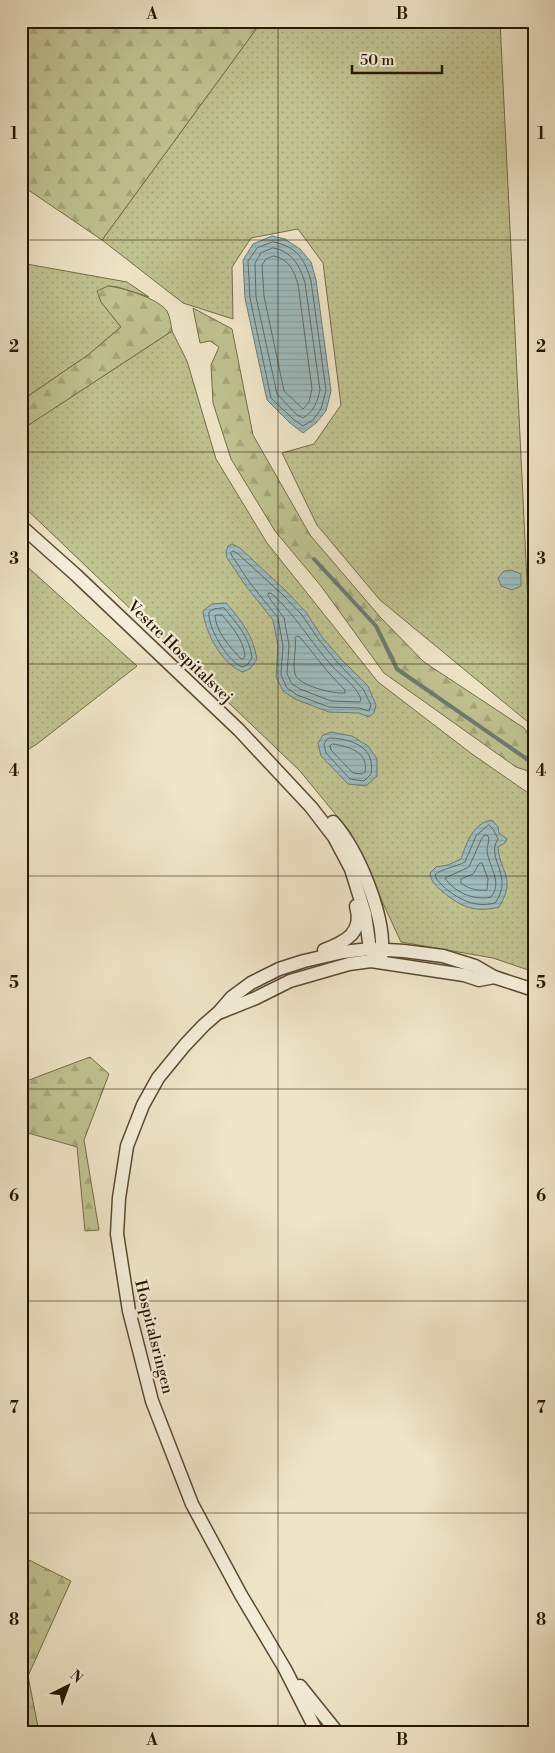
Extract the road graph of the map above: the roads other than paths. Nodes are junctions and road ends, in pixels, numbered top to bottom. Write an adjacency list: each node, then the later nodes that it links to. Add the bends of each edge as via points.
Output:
1 (21, 526): 2 (street, Vestre Hospitalsvej, via 239,730)
2 (311, 806): 3 (street, Vestre Hospitalsvej, via 334,837 351,869); 4 (street, via 346,874 358,911 357,924 353,934 344,942 308,954)
3 (378, 954): 4 (street, Hospitalsringen, via 343,952); 5 (street, Hospitalsringen, via 443,956); 6 (street, Hospitalsringen, via 371,961 290,981)
4 (294, 964): 6 (street, Hospitalsringen, via 251,983)
5 (534, 990)
6 (219, 1012): 7 (street, Hospitalsringen, via 185,1045 158,1078 143,1104 127,1146 117,1234 129,1311 152,1401 169,1447 192,1504)
7 (285, 1669): 8 (street, Hospitalsringen); 9 (street, Hospitalsringen)
8 (317, 1731)
9 (336, 1732)

